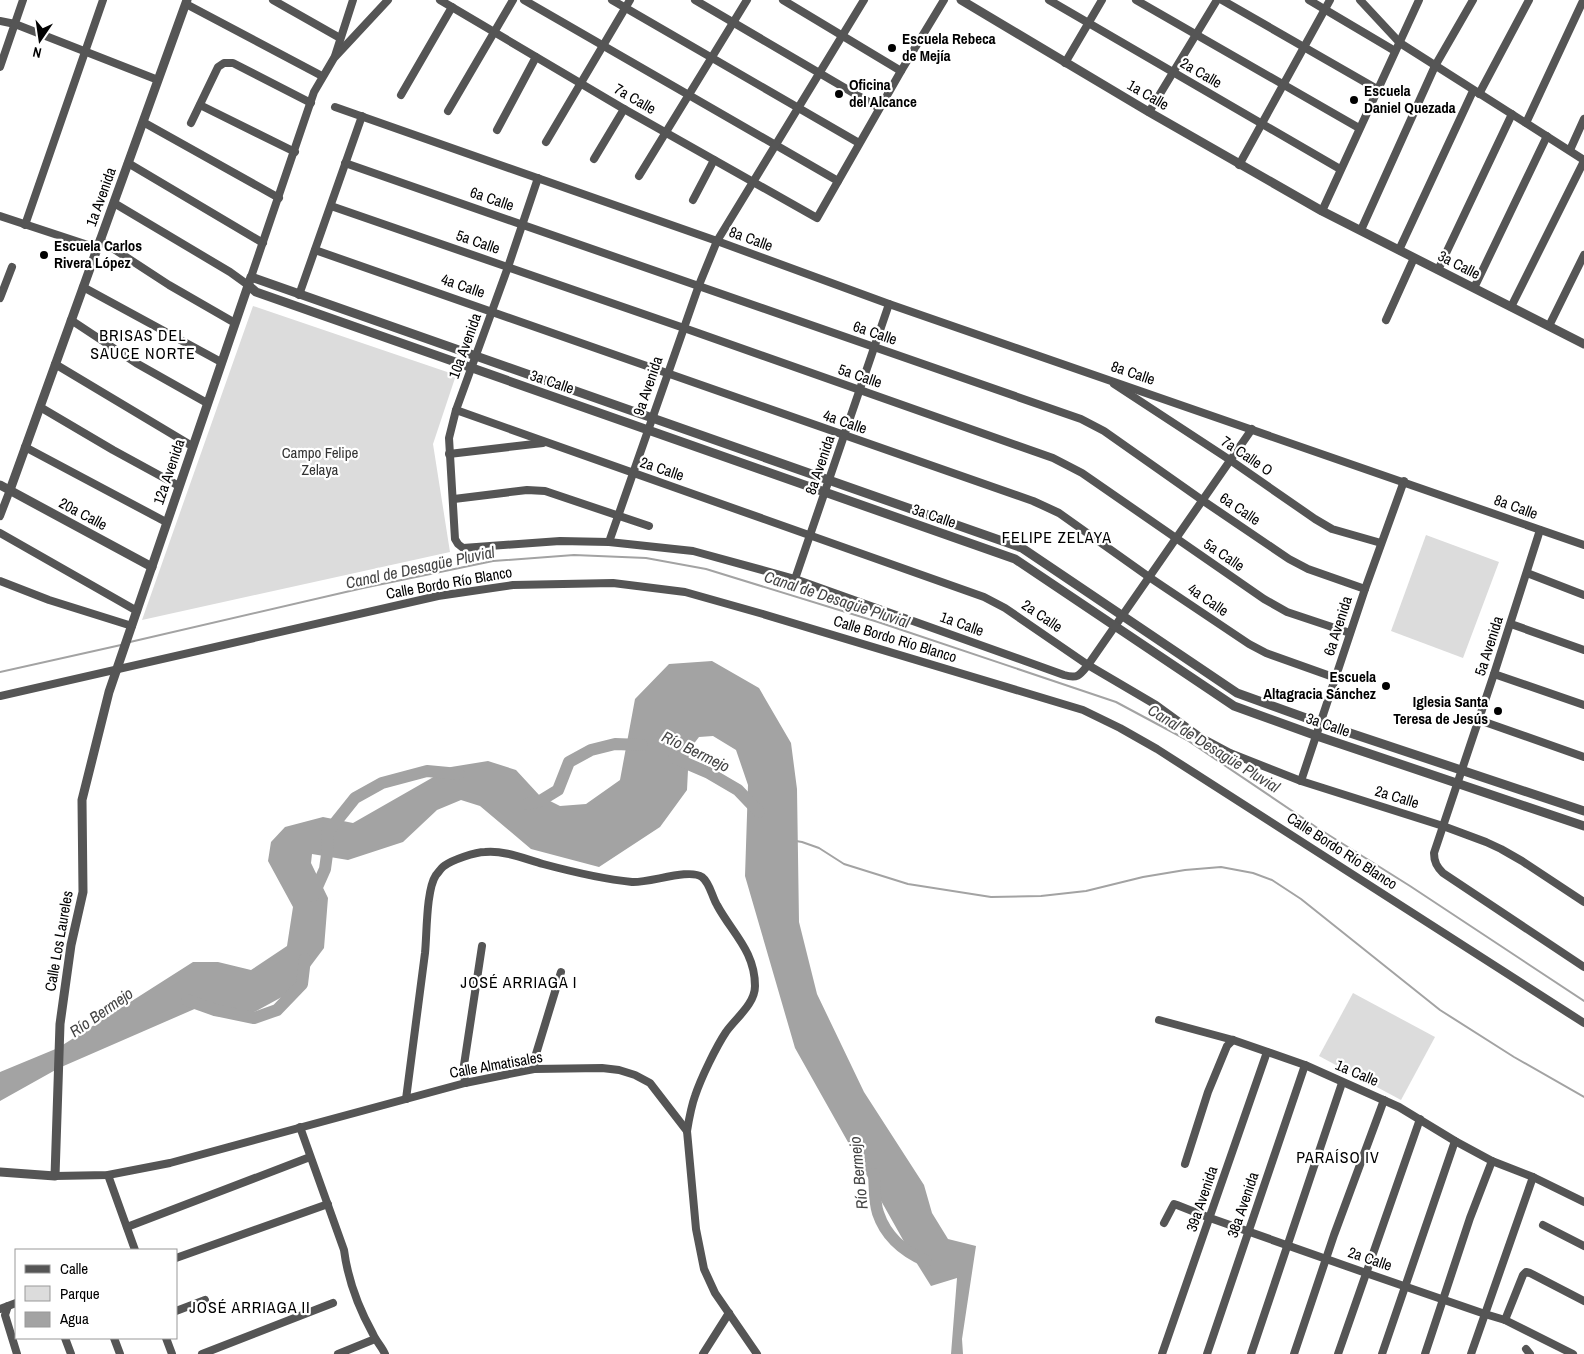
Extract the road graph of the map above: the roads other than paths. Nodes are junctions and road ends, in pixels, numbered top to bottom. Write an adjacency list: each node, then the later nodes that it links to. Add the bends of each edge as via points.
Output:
1 (23, 0): 35 (street)
2 (103, 0): 44 (street)
3 (273, 0): 40 (street)
4 (353, 0): 40 (street)
5 (388, 0): 47 (street)
6 (440, 0): 30 (street, 7a Calle)
7 (513, 0): 37 (street)
8 (524, 0): 42 (street)
9 (612, 0): 31 (street)
10 (630, 0): 31 (street)
11 (695, 0): 34 (street)
12 (747, 0): 34 (street)
13 (783, 0): 39 (street)
14 (864, 0): 39 (street, 9a Avenida)
15 (944, 0): 52 (street)
16 (962, 0): 49 (street, 1a Calle)
17 (1049, 0): 36 (street, 2a Calle)
18 (1102, 0): 36 (street)
19 (1136, 0): 38 (street)
20 (1217, 0): 38 (street)
21 (1222, 0): 43 (street)
22 (1309, 0): 32 (street)
23 (1330, 0): 32 (street)
24 (1360, 0): 41 (street)
25 (1418, 0): 41 (street)
26 (1473, 0): 50 (street)
27 (1529, 0): 60 (street)
28 (187, 2): 55 (street); 56 (street, 1a Avenida)
29 (1581, 2): 76 (street)
30 (452, 7): 37 (street, 7a Calle); 61 (street)
31 (626, 8): 42 (street); 48 (street)
32 (1325, 9): 43 (street); 45 (street)
33 (0, 21): 35 (street)
34 (733, 22): 48 (street); 53 (street)
35 (15, 24): 44 (street); 51 (street)
36 (1088, 24): 49 (street); 54 (street, 2a Calle)
37 (494, 32): 46 (street, 7a Calle); 69 (street)
38 (1197, 35): 54 (street); 58 (street)
39 (842, 36): 52 (street); 53 (street, 9a Avenida)
40 (340, 38): 47 (street)
41 (1400, 43): 45 (street); 50 (street)
42 (603, 46): 57 (street); 62 (street)
43 (1305, 46): 58 (street); 59 (street)
44 (84, 51): 56 (street); 105 (street)
45 (1396, 52): 59 (street)
46 (536, 57): 57 (street, 7a Calle); 79 (street)
47 (334, 58): 55 (street, 12a Avenida)
48 (712, 58): 62 (street); 66 (street)
49 (1065, 63): 70 (street, 1a Calle)
50 (1435, 66): 60 (street); 106 (street)
51 (0, 67)
52 (901, 71): 67 (street)
53 (819, 73): 66 (street, 9a Avenida); 67 (street)
54 (1173, 73): 70 (street); 77 (street, 2a Calle)
55 (322, 76): 63 (street, 12a Avenida)
56 (158, 80): 74 (street, 1a Avenida)
57 (581, 83): 68 (street, 7a Calle); 82 (street)
58 (1284, 84): 77 (street); 78 (street)
59 (1377, 89): 78 (street)
60 (1476, 93): 71 (street); 111 (street)
61 (401, 95)
62 (689, 95): 80 (street); 84 (street)
63 (311, 102): 64 (street, via 228,62 218,67); 86 (street, 12a Avenida)
64 (200, 105): 75 (street); 86 (street)
65 (335, 107): 72 (street, 8a Calle)
66 (798, 108): 83 (street); 84 (street, 9a Avenida)
67 (879, 108): 83 (street)
68 (624, 109): 80 (street, 7a Calle); 87 (street)
69 (448, 111)
70 (1149, 112): 92 (street, 1a Calle)
71 (1512, 114): 76 (street); 116 (street)
72 (362, 116): 91 (street); 95 (street, 8a Calle)
73 (1584, 119): 85 (street)
74 (143, 122): 90 (street, 1a Avenida); 98 (street)
75 (191, 123)
76 (1526, 123): 81 (street)
77 (1262, 124): 92 (street); 93 (street, 2a Calle)
78 (1360, 128): 93 (street)
79 (497, 130)
80 (666, 132): 88 (street, 7a Calle); 94 (street)
81 (1547, 136): 85 (street); 120 (street)
82 (546, 142)
83 (859, 143): 96 (street)
84 (776, 144): 96 (street); 97 (street, 9a Avenida)
85 (1570, 150): 89 (street)
86 (295, 152): 98 (street, 12a Avenida)
87 (594, 159)
88 (714, 160): 97 (street, 7a Calle); 99 (street)
89 (1584, 160): 124 (street)
90 (128, 163): 100 (street, 1a Avenida); 108 (street)
91 (345, 163): 101 (street); 104 (street, 6a Calle)
92 (1239, 165): 102 (street, 1a Calle)
93 (1340, 169): 102 (street)
94 (639, 176)
95 (538, 178): 104 (street, 10a Avenida); 107 (street, 8a Calle)
96 (838, 181): 97 (street, 7a Calle, via 817,218)
97 (753, 182): 107 (street, 9a Avenida)
98 (279, 198): 108 (street, 12a Avenida)
99 (693, 200)
100 (114, 203): 109 (street, 1a Avenida); 117 (street)
101 (331, 206): 110 (street); 115 (street, 5a Calle)
102 (1322, 211): 106 (street, 3a Calle)
103 (0, 216): 105 (street)
104 (522, 224): 115 (street, 10a Avenida); 118 (street, 6a Calle)
105 (25, 225): 109 (street)
106 (1361, 230): 111 (street, 3a Calle)
107 (717, 241): 118 (street, 9a Avenida); 123 (street, 8a Calle)
108 (263, 243): 117 (street, 12a Avenida)
109 (99, 244): 119 (street, 1a Avenida); 128 (street)
110 (315, 250): 121 (street); 125 (street, 4a Calle)
111 (1399, 250): 113 (street, 3a Calle)
112 (1584, 255): 129 (street)
113 (1414, 258): 116 (street, 3a Calle); 127 (street)
114 (12, 267): 122 (street)
115 (508, 267): 125 (street, 10a Avenida); 130 (street, 5a Calle)
116 (1438, 270): 120 (street, 3a Calle)
117 (249, 281): 121 (street, 3a Calle); 128 (street, 12a Avenida); 136 (street, 3a Calle, via 256,292)
118 (699, 285): 130 (street, 9a Avenida); 132 (street, 6a Calle)
119 (83, 287): 126 (street, 1a Avenida); 134 (street)
120 (1474, 288): 124 (street, 3a Calle)
121 (299, 294): 133 (street, 3a Calle)
122 (0, 298)
123 (890, 304): 132 (street, 8a Avenida); 138 (street, 8a Calle)
124 (1512, 307): 129 (street, 3a Calle)
125 (492, 311): 133 (street, 10a Avenida); 137 (street, 4a Calle)
126 (71, 320): 135 (street, 1a Avenida); 140 (street, via 136,364)
127 (1386, 320)
128 (235, 324): 134 (street, 12a Avenida)
129 (1549, 326): 131 (street, 3a Calle)
130 (684, 328): 137 (street, 9a Avenida); 139 (street, 5a Calle)
131 (1584, 343)
132 (875, 348): 139 (street, 8a Avenida); 160 (street, 6a Calle, via 1080,419 1104,431)
133 (476, 356): 136 (street, 10a Avenida); 143 (street, 3a Calle)
134 (221, 362): 140 (street, 12a Avenida)
135 (55, 364): 141 (street, 1a Avenida); 148 (street)
136 (471, 368): 142 (street, 10a Avenida); 145 (street, 3a Calle)
137 (667, 373): 143 (street, 9a Avenida); 146 (street, 4a Calle)
138 (1104, 378): 144 (street, 8a Calle); 151 (street, 7a Calle O)
139 (860, 390): 146 (street, 8a Avenida); 168 (street, 5a Calle, via 1054,458 1082,473)
140 (207, 403): 148 (street, 12a Avenida)
141 (40, 407): 149 (street, 1a Avenida); 156 (street)
142 (456, 410): 147 (street, 2a Calle); 150 (street, 10a Avenida, via 449,438)
143 (652, 417): 145 (street, 9a Avenida); 153 (street, 3a Calle)
144 (1252, 429): 151 (street); 154 (street, 8a Calle)
145 (648, 430): 152 (street, 9a Avenida); 158 (street, 3a Calle)
146 (844, 436): 153 (street, 8a Avenida); 174 (street, 4a Calle, via 1033,501 1058,513)
147 (544, 442): 150 (street); 152 (street, 2a Calle)
148 (192, 446): 156 (street, 12a Avenida)
149 (25, 447): 157 (street, 1a Avenida); 163 (street)
150 (449, 454): 159 (street, 10a Avenida)
151 (1230, 460): 160 (street); 170 (street, 7a Calle O, via 1332,529)
152 (633, 474): 161 (street, 9a Avenida); 167 (street, 2a Calle)
153 (829, 480): 158 (street, 8a Avenida); 180 (street, 3a Calle, via 1022,548)
154 (1404, 481): 165 (street, 8a Calle); 170 (street, 6a Avenida)
155 (0, 485): 157 (street, 20a Calle)
156 (180, 486): 163 (street, 12a Avenida)
157 (10, 490): 162 (street, 1a Avenida); 172 (street, 20a Calle)
158 (825, 492): 167 (street, 8a Avenida); 182 (street, 3a Calle, via 1015,559)
159 (454, 499): 161 (street, via 545,491); 169 (street, 10a Avenida, via 455,539 463,548 560,541)
160 (1202, 500): 168 (street); 177 (street, 6a Calle, via 1289,559)
161 (619, 515): 164 (street); 169 (street, 9a Avenida)
162 (0, 516)
163 (166, 522): 172 (street, 12a Avenida)
164 (649, 526)
165 (1540, 530): 171 (street, 8a Calle); 173 (street, 5a Avenida)
166 (0, 533): 179 (street)
167 (810, 536): 175 (street, 8a Avenida); 186 (street, 2a Calle, via 984,597)
168 (1176, 539): 174 (street); 184 (street, 5a Calle, via 1287,612)
169 (609, 542): 175 (street, via 693,551)
170 (1381, 543): 177 (street, 6a Avenida)
171 (1584, 545)
172 (152, 567): 179 (street, 12a Avenida)
173 (1527, 574): 178 (street); 181 (street, 5a Avenida)
174 (1149, 577): 180 (street); 189 (street, 4a Calle, via 1249,644)
175 (795, 579): 186 (street, 1a Calle, via 1070,677 1076,677)
176 (0, 581): 183 (street)
177 (1365, 589): 184 (street, 6a Avenida)
178 (1584, 595)
179 (137, 611): 183 (street, 12a Avenida)
180 (1122, 616): 182 (street); 193 (street, 3a Calle, via 1237,693)
181 (1511, 624): 185 (street); 188 (street, 5a Avenida)
182 (1114, 625): 186 (street); 194 (street, 3a Calle, via 1234,706)
183 (132, 626): 187 (street, 12a Avenida)
184 (1350, 633): 189 (street, 6a Avenida)
185 (1584, 650)
186 (1088, 664): 197 (street, 2a Calle, via 1156,705 1200,737 1230,753)
187 (118, 668): 190 (street, Calle Bordo Río Blanco); 207 (street, Calle Bordo Río Blanco, via 438,596 513,585 613,583 685,592 1082,710 1113,724 1158,749); 225 (street, Calle Los Laureles, via 82,800 83,892 71,945 60,1024)
188 (1494, 674): 191 (street); 192 (street, 5a Avenida)
189 (1336, 678): 193 (street, 6a Avenida)
190 (0, 696)
191 (1584, 705)
192 (1479, 720): 195 (street); 196 (street, 5a Avenida)
193 (1320, 723): 194 (street, 6a Avenida); 196 (street, 3a Calle)
194 (1316, 736): 197 (street, 6a Avenida); 198 (street, 3a Calle)
195 (1584, 757)
196 (1462, 770): 198 (street, 5a Avenida); 199 (street, 3a Calle)
197 (1301, 781): 200 (street, 2a Calle)
198 (1458, 783): 200 (street, 5a Avenida); 201 (street, 3a Calle)
199 (1584, 811)
200 (1443, 826): 202 (street, 2a Calle, via 1501,849); 204 (street, via 1434,853 1438,868)
201 (1584, 826)
202 (1584, 902)
203 (482, 946): 212 (street, via 464,1065)
204 (1584, 967)
205 (561, 972): 211 (street)
206 (1159, 1020): 208 (street, 1a Calle)
207 (1584, 1023)
208 (1233, 1040): 209 (street, 1a Calle); 222 (street, via 1227,1046 1208,1092)
209 (1267, 1052): 210 (street, 1a Calle); 229 (street, 39a Avenida)
210 (1304, 1065): 213 (street, 1a Calle); 233 (street, 38a Avenida)
211 (534, 1069): 212 (street, Calle Almatisales); 218 (street, Calle Almatisales, via 602,1068 635,1075 650,1083)
212 (465, 1083): 214 (street, Calle Almatisales)
213 (1342, 1083): 215 (street, 1a Calle); 234 (street)
214 (406, 1099): 217 (street, Calle Almatisales); 218 (street, via 430,895 435,877 444,866 485,852 618,880 640,882 697,875 708,884 715,903 740,938 753,965 755,988 746,1009 727,1032 711,1062 695,1096)
215 (1384, 1100): 216 (street, 1a Calle); 238 (street)
216 (1420, 1119): 219 (street, 1a Calle); 239 (street)
217 (300, 1127): 220 (street); 224 (street, Calle Almatisales, via 170,1163)
218 (687, 1131): 247 (street, via 696,1229 704,1269)
219 (1455, 1141): 221 (street, 1a Calle); 240 (street)
220 (310, 1157): 228 (street); 232 (street)
221 (1492, 1161): 226 (street, 1a Calle); 241 (street)
222 (1184, 1164)
223 (0, 1172): 225 (street)
224 (108, 1175): 225 (street, Calle Almatisales); 232 (street)
225 (55, 1176)
226 (1533, 1177): 227 (street); 248 (street)
227 (1584, 1202)
228 (328, 1204): 237 (street); 253 (street, via 344,1250 353,1293)
229 (1210, 1218): 230 (street, 2a Calle, via 1174,1204); 233 (street, 2a Calle); 263 (street, 39a Avenida)
230 (1164, 1223)
231 (1543, 1224): 235 (street)
232 (127, 1228): 236 (street)
233 (1249, 1231): 234 (street, 2a Calle); 264 (street, 38a Avenida)
234 (1288, 1244): 238 (street, 2a Calle); 265 (street)
235 (1584, 1246)
236 (135, 1249)
237 (178, 1257)
238 (1326, 1258): 239 (street, 2a Calle); 266 (street)
239 (1366, 1273): 240 (street, 2a Calle); 267 (street)
240 (1405, 1286): 241 (street, 2a Calle); 268 (street)
241 (1443, 1299): 248 (street, 2a Calle); 269 (street)
242 (205, 1300): 246 (street)
243 (1584, 1301): 249 (street, via 1526,1272)
244 (333, 1303): 258 (street)
245 (4, 1308): 254 (street)
246 (178, 1310)
247 (729, 1313): 261 (street); 262 (street)
248 (1485, 1314): 249 (street, 2a Calle); 270 (street)
249 (1506, 1320): 271 (street, 2a Calle)
250 (65, 1339): 255 (street)
251 (114, 1339): 256 (street)
252 (166, 1339): 257 (street)
253 (375, 1339): 259 (street); 260 (street)
254 (17, 1354)
255 (70, 1354)
256 (120, 1354)
257 (172, 1354)
258 (202, 1354)
259 (338, 1354)
260 (385, 1354)
261 (703, 1354)
262 (758, 1354)
263 (1162, 1354)
264 (1207, 1354)
265 (1251, 1354)
266 (1294, 1354)
267 (1338, 1354)
268 (1382, 1354)
269 (1425, 1354)
270 (1471, 1354)
271 (1573, 1354)

